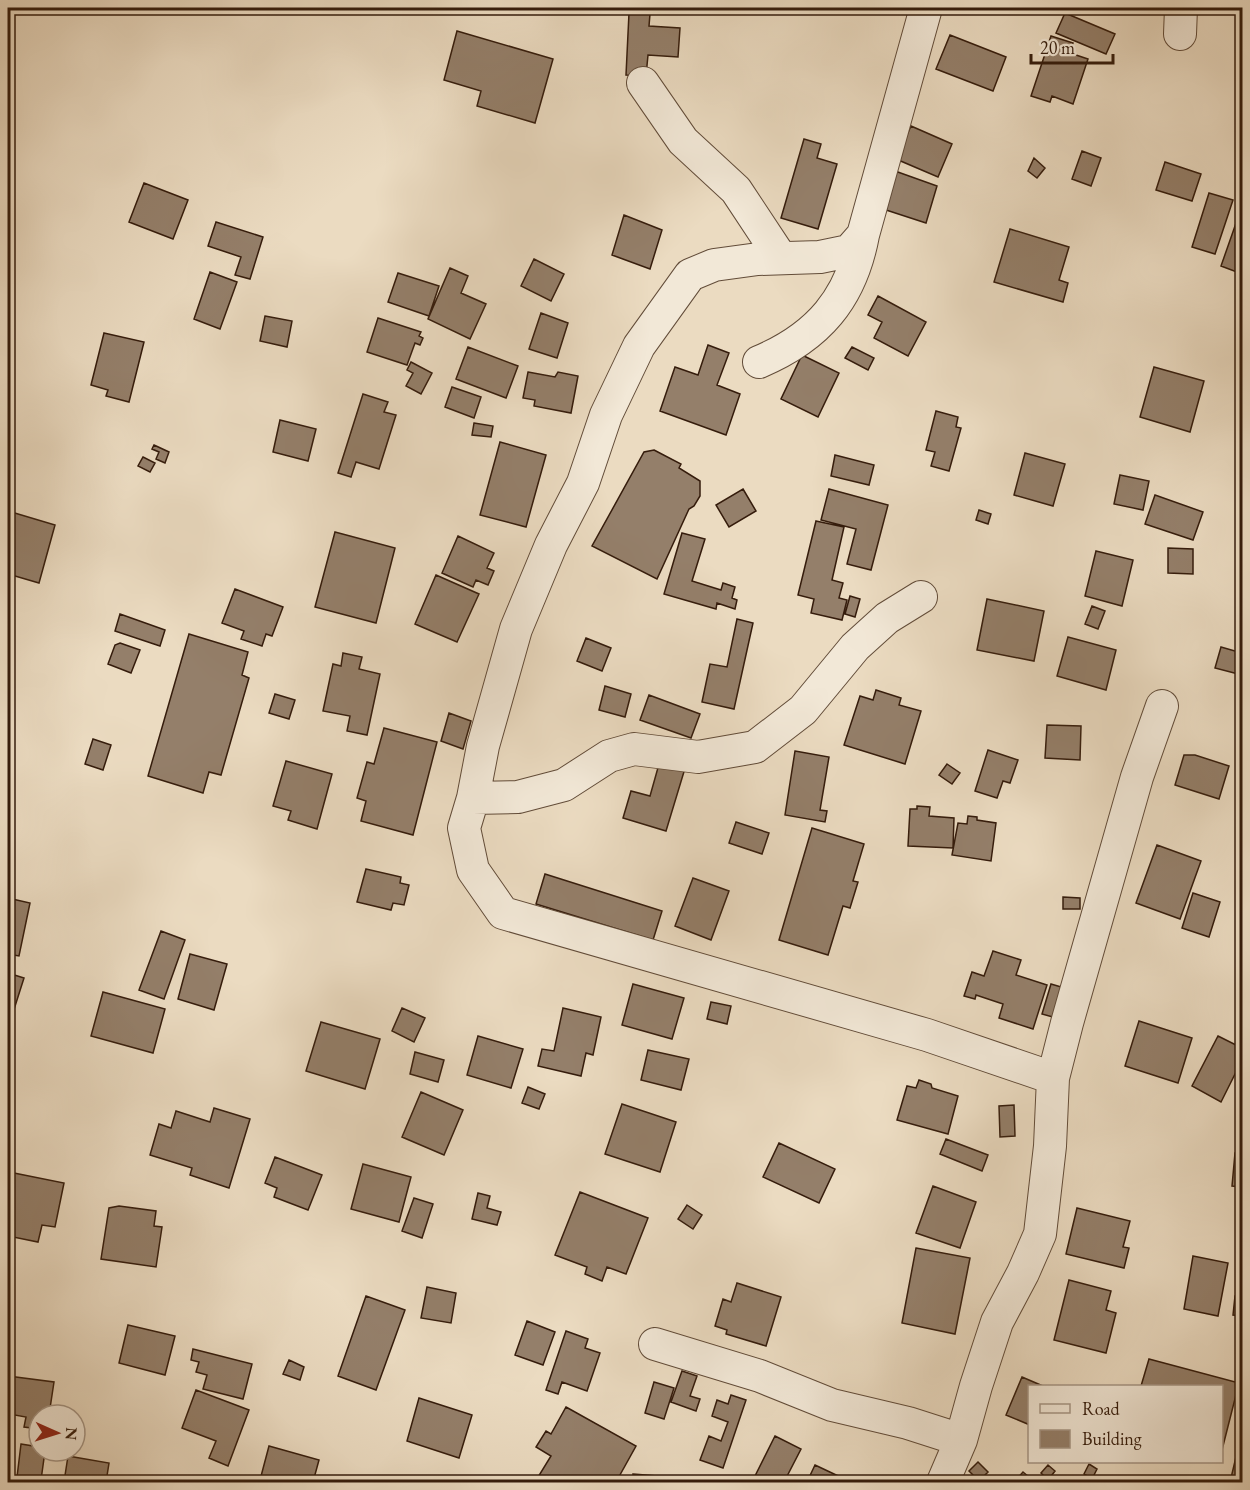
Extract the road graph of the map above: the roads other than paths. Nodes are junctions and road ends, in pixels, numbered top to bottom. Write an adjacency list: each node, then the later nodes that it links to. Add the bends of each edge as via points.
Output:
1 (926, 8): 3 (street)
2 (643, 83): 4 (street, via 682,141 736,190)
3 (863, 235): 4 (street, via 849,251); 5 (street, via 858,262 844,294 823,321 783,352)
4 (781, 258): 8 (street, via 714,266 690,275 639,346 606,416 583,483 516,629)
5 (759, 362)
6 (921, 597): 8 (street, via 887,618 862,640 803,710 755,747 698,757 634,749 609,756 564,785 518,797)
7 (1162, 706): 9 (street, via 1137,777)
8 (473, 798): 9 (street, via 464,828 473,870 503,913 927,1035)
9 (1053, 1078): 11 (street, via 1040,1234 997,1322)
10 (655, 1344): 11 (street, via 760,1376 832,1404)
11 (961, 1440): 12 (street)
12 (943, 1482)

